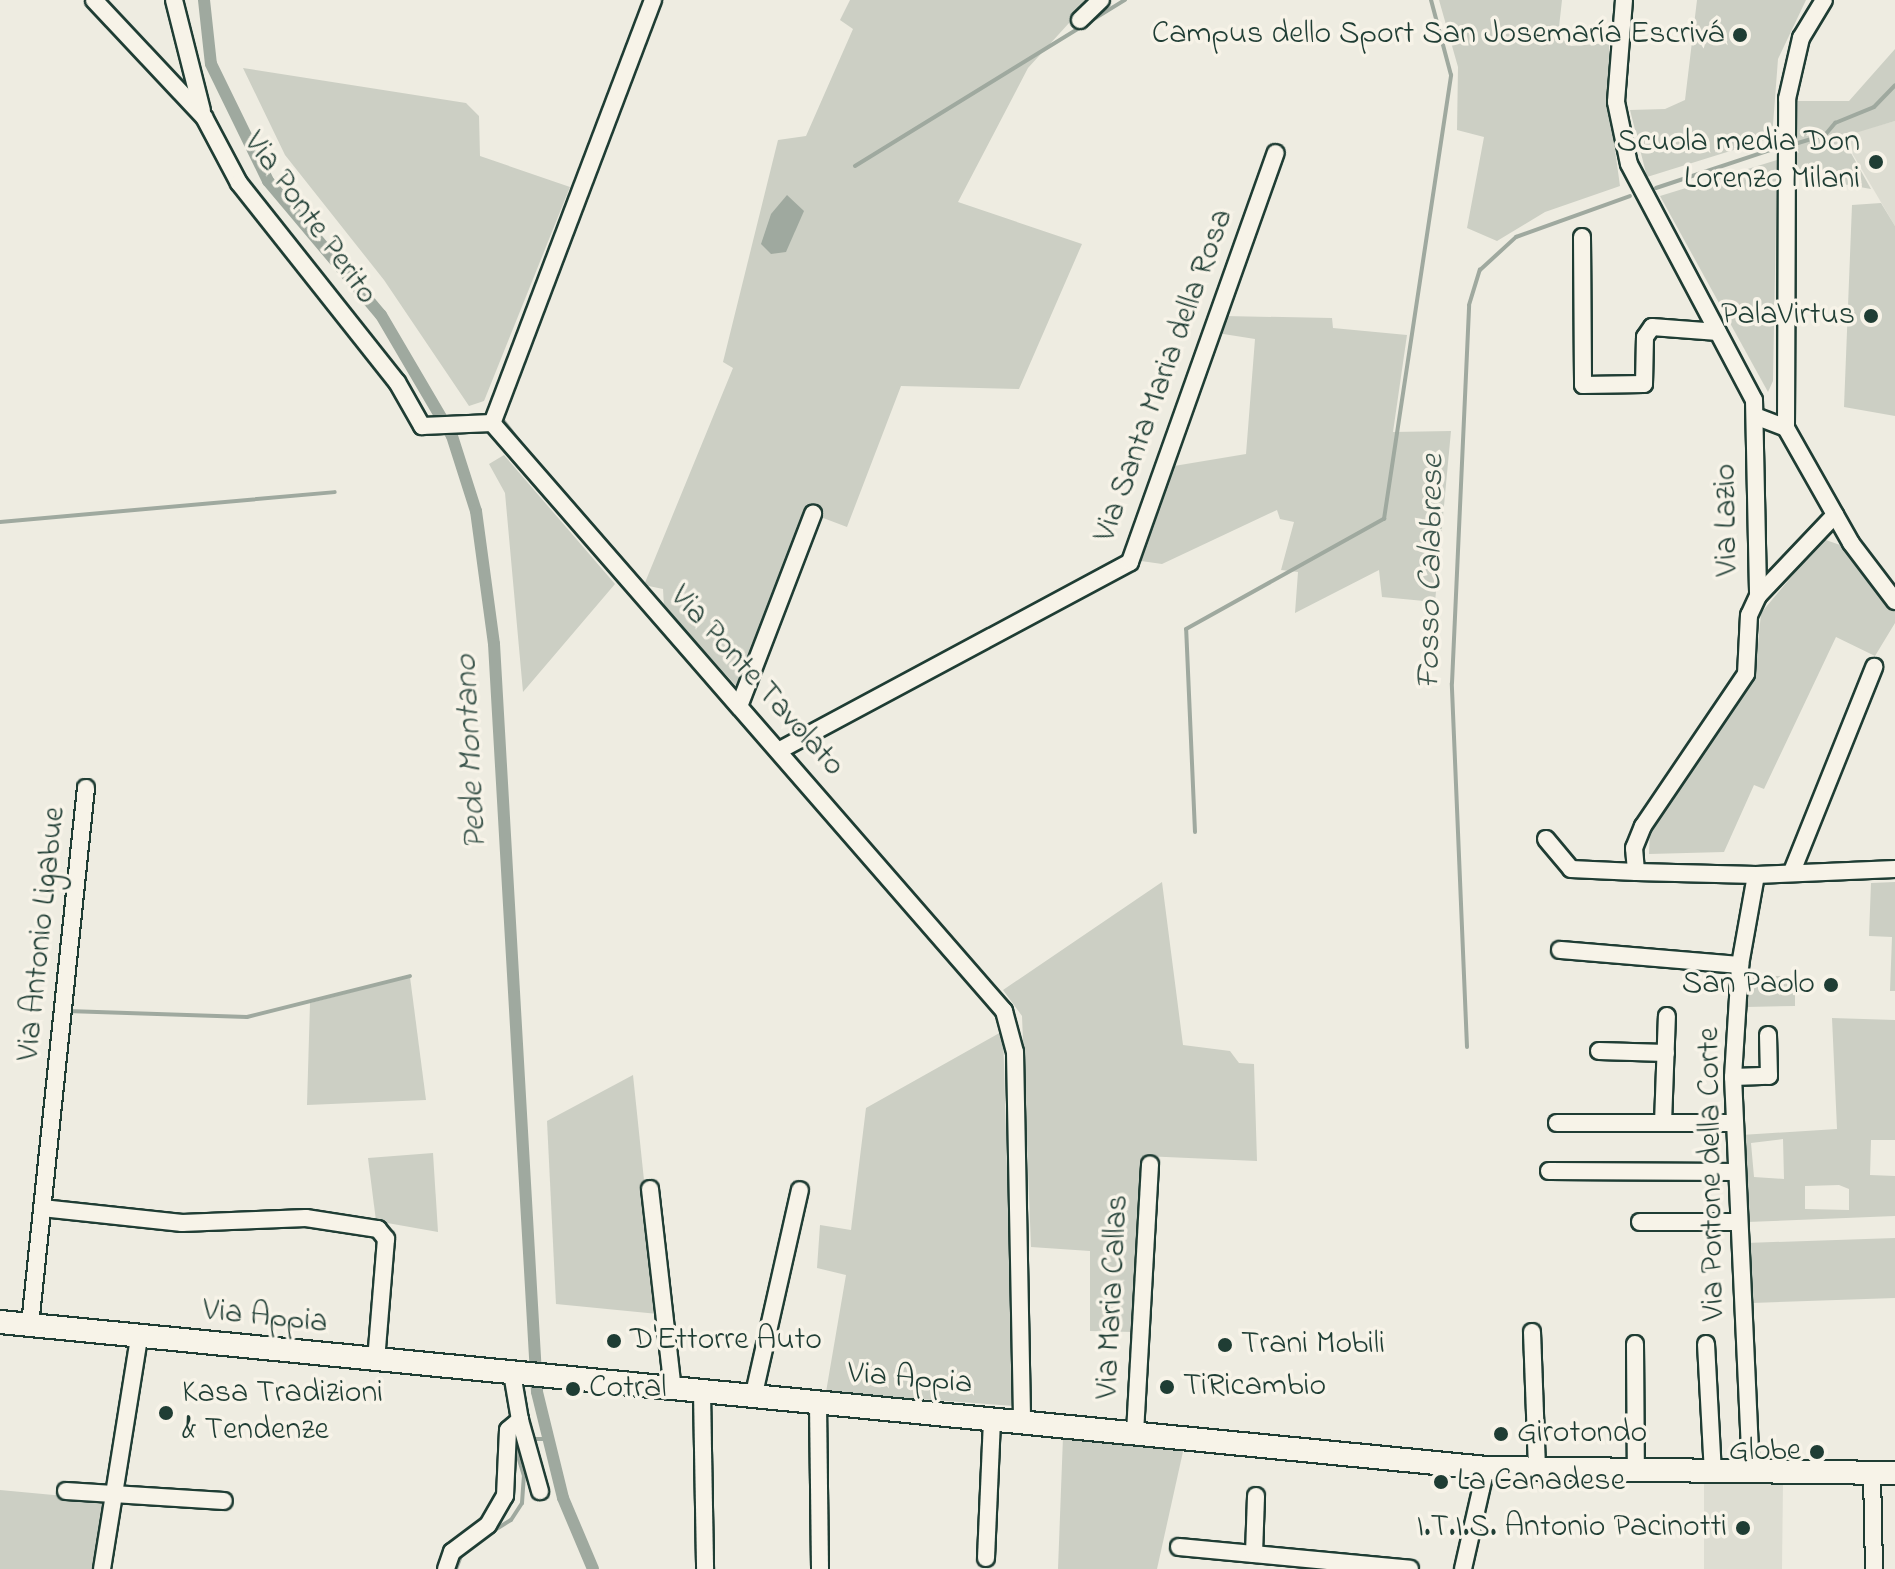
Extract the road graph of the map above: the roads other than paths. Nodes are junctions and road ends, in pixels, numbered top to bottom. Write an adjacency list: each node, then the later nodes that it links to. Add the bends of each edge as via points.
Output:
1 (94, 0): 8 (street, Via Ponte Perito)
2 (174, 0): 8 (street)
3 (653, 0): 14 (street)
4 (1101, 0): 7 (street)
5 (1624, 0): 11 (street, Via Lazio, via 1616,102 1629,164)
6 (1824, 0): 13 (street, via 1801,38 1787,99)
7 (1080, 20)
8 (204, 117): 14 (street, Via Ponte Perito, via 239,183 397,382 422,426)
9 (1276, 153): 21 (street, Via Santa Maria della Rosa, via 1130,562)
10 (1582, 237): 11 (street, via 1583,385 1644,384 1645,337 1652,327)
11 (1718, 332): 12 (street, Via Lazio)
12 (1760, 416): 13 (street); 17 (street, Via Lazio)
13 (1786, 422): 16 (street)
14 (492, 423): 20 (street, Via Ponte Tavolato)
15 (813, 514): 20 (street)
16 (1835, 515): 17 (street); 18 (street)
17 (1758, 596): 26 (street, Via Lazio, via 1749,615 1746,674 1643,826 1634,848)
18 (1895, 601)
19 (1874, 667): 24 (street)
20 (740, 704): 21 (street, Via Ponte Tavolato)
21 (780, 750): 59 (street, Via Ponte Tavolato, via 1004,1011 1015,1052)
22 (86, 788): 43 (street, Via Antonio Ligabue)
23 (1546, 839): 26 (street, via 1571,869)
24 (1793, 869): 25 (street); 27 (street)
25 (1895, 869)
26 (1636, 872): 27 (street)
27 (1756, 875): 29 (street, Via Portone della Corte)
28 (1560, 950): 29 (street)
29 (1740, 965): 34 (street, Via Portone della Corte)
30 (1667, 1016): 33 (street)
31 (1768, 1035): 34 (street, via 1769,1076)
32 (1599, 1051): 33 (street)
33 (1666, 1053): 36 (street)
34 (1733, 1077): 37 (street, Via Portone della Corte)
35 (1557, 1123): 36 (street)
36 (1663, 1123): 37 (street)
37 (1734, 1123): 40 (street, Via Portone della Corte)
38 (1150, 1164): 61 (street, Via Maria Callas)
39 (1549, 1171): 40 (street)
40 (1737, 1172): 45 (street, Via Portone della Corte)
41 (650, 1189): 54 (street)
42 (800, 1190): 56 (street)
43 (42, 1208): 47 (street, Via Antonio Ligabue); 52 (street, via 182,1223 306,1218 378,1229 386,1239)
44 (1640, 1222): 45 (street)
45 (1739, 1222): 66 (street, Via Portone della Corte)
46 (0, 1322): 47 (main road, Via Appia)
47 (30, 1325): 49 (main road, Via Appia)
48 (1532, 1332): 63 (street)
49 (139, 1338): 52 (main road, Via Appia); 70 (street)
50 (1635, 1344): 64 (street)
51 (1706, 1344): 65 (street)
52 (376, 1361): 53 (main road, Via Appia)
53 (514, 1373): 54 (main road, Via Appia); 60 (street)
54 (673, 1390): 55 (main road, Via Appia)
55 (702, 1392): 56 (main road, Via Appia); 78 (street)
56 (753, 1398): 57 (main road, Via Appia)
57 (818, 1404): 58 (main road, Via Appia); 79 (street)
58 (992, 1418): 59 (main road, Via Appia); 75 (street)
59 (1022, 1420): 61 (main road, Via Appia)
60 (524, 1433): 69 (street); 77 (street, via 508,1430 499,1512 463,1539)
61 (1135, 1433): 62 (main road, Via Appia)
62 (1486, 1468): 63 (main road, Via Appia); 81 (street)
63 (1537, 1471): 64 (main road, Via Appia)
64 (1636, 1472): 65 (main road, Via Appia)
65 (1713, 1473): 66 (main road, Via Appia)
66 (1751, 1473): 67 (main road, Via Appia)
67 (1884, 1473): 82 (street)
68 (66, 1491): 70 (street)
69 (540, 1491)
70 (117, 1493): 72 (street); 76 (street, via 111,1498)
71 (1256, 1496): 74 (street)
72 (224, 1501)
73 (1179, 1547): 74 (street)
74 (1254, 1554): 80 (street)
75 (986, 1558)
76 (102, 1569)
77 (446, 1569)
78 (705, 1569)
79 (820, 1569)
80 (1410, 1569)
81 (1463, 1569)
82 (1874, 1569)

